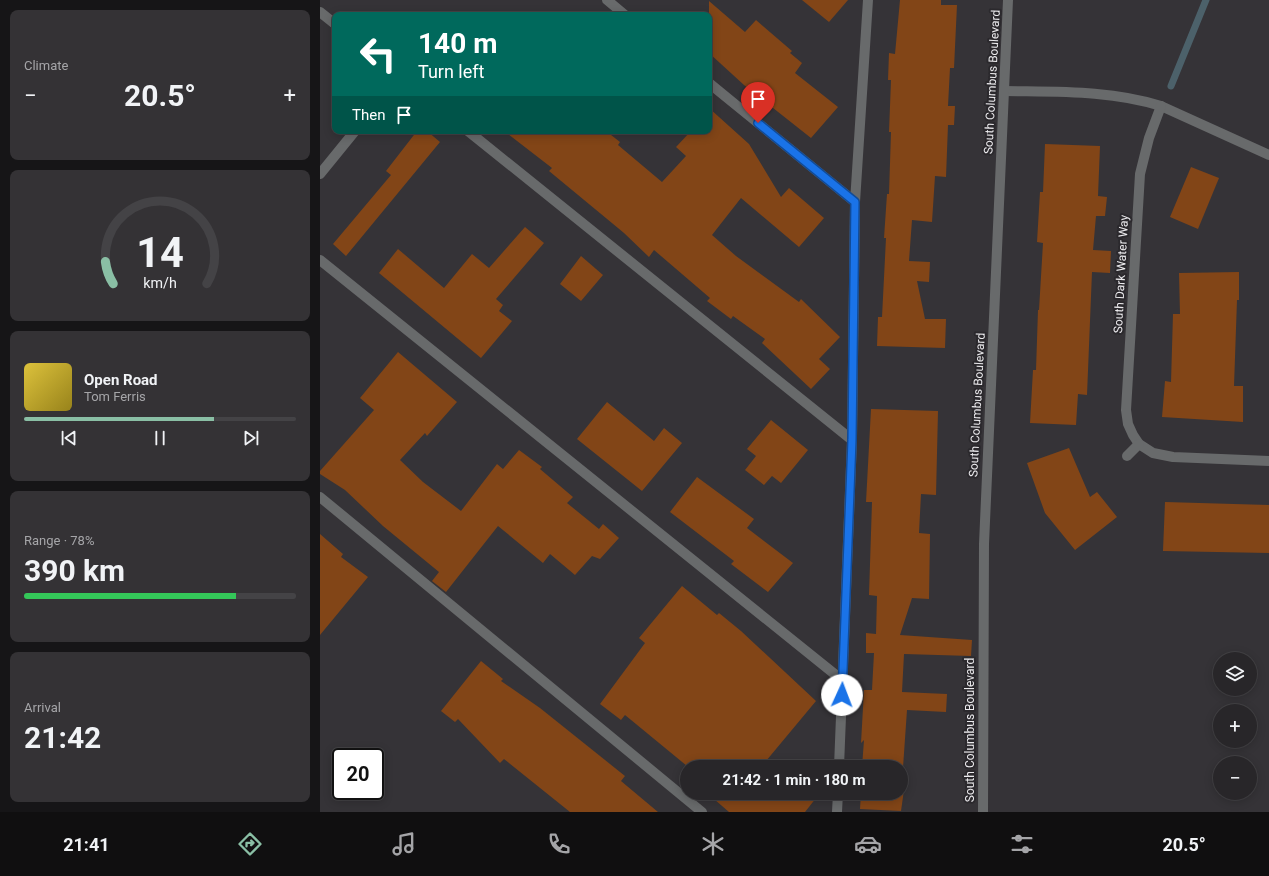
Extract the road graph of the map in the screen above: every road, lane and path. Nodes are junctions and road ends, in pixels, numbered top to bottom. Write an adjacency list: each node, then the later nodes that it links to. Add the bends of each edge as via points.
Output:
1 (607, 0): 5 (street)
2 (868, 0): 14 (street)
3 (1008, 0): 8 (street, South Columbus Boulevard)
4 (320, 12): 6 (street)
5 (621, 12)
6 (332, 22)
7 (712, 85): 14 (street)
8 (1004, 91): 9 (street, via 1102,94); 26 (street, South Columbus Boulevard, via 984,544)
9 (1161, 106): 12 (street); 17 (street, South Dark Water Way, via 1149,138 1140,174 1126,410 1128,424)
10 (353, 134): 13 (street)
11 (472, 134): 16 (street)
12 (1269, 155)
13 (320, 174)
14 (855, 202): 16 (street)
15 (320, 260): 21 (street)
16 (852, 440): 21 (street)
17 (1139, 444): 18 (street); 19 (street, via 1153,453 1173,457)
18 (1127, 456)
19 (1269, 461)
20 (320, 497): 24 (street)
21 (842, 680): 22 (street)
22 (839, 760)
23 (838, 800): 25 (street)
24 (702, 812)
25 (837, 812)
26 (983, 812)

